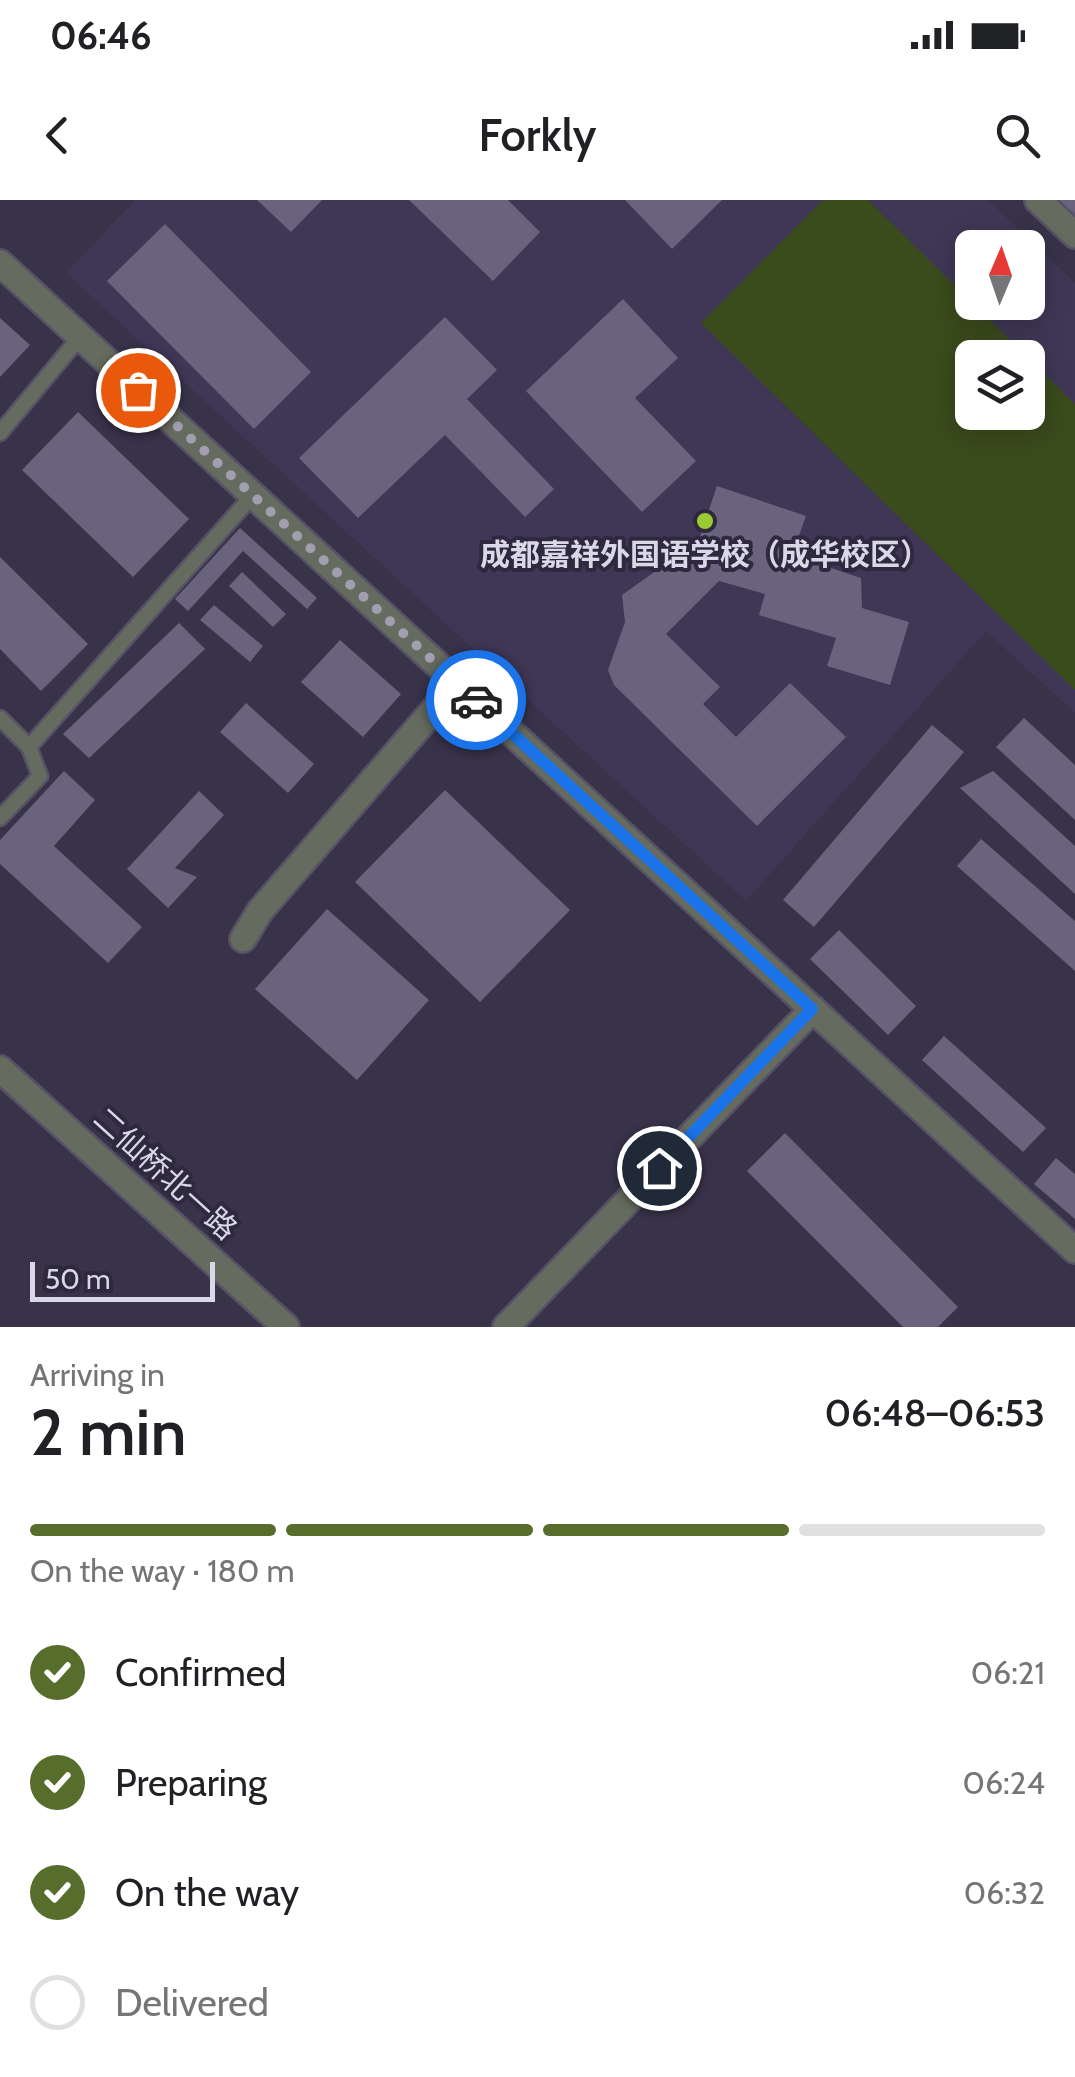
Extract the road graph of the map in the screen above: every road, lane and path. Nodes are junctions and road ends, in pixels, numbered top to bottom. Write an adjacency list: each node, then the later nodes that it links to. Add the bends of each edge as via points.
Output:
1 (1038, 200): 2 (street)
2 (1075, 235)
3 (0, 263): 4 (street)
4 (80, 337): 5 (lane); 6 (street)
5 (2, 428)
6 (253, 495): 7 (street); 9 (lane)
7 (457, 683): 11 (street); 12 (street)
8 (0, 718): 9 (lane)
9 (29, 748): 10 (lane, via 40,776)
10 (0, 818)
11 (242, 939)
12 (812, 1009): 14 (street); 16 (street)
13 (0, 1068): 15 (street, 二仙桥北一路)
14 (1075, 1250)
15 (286, 1327)
16 (506, 1327)

